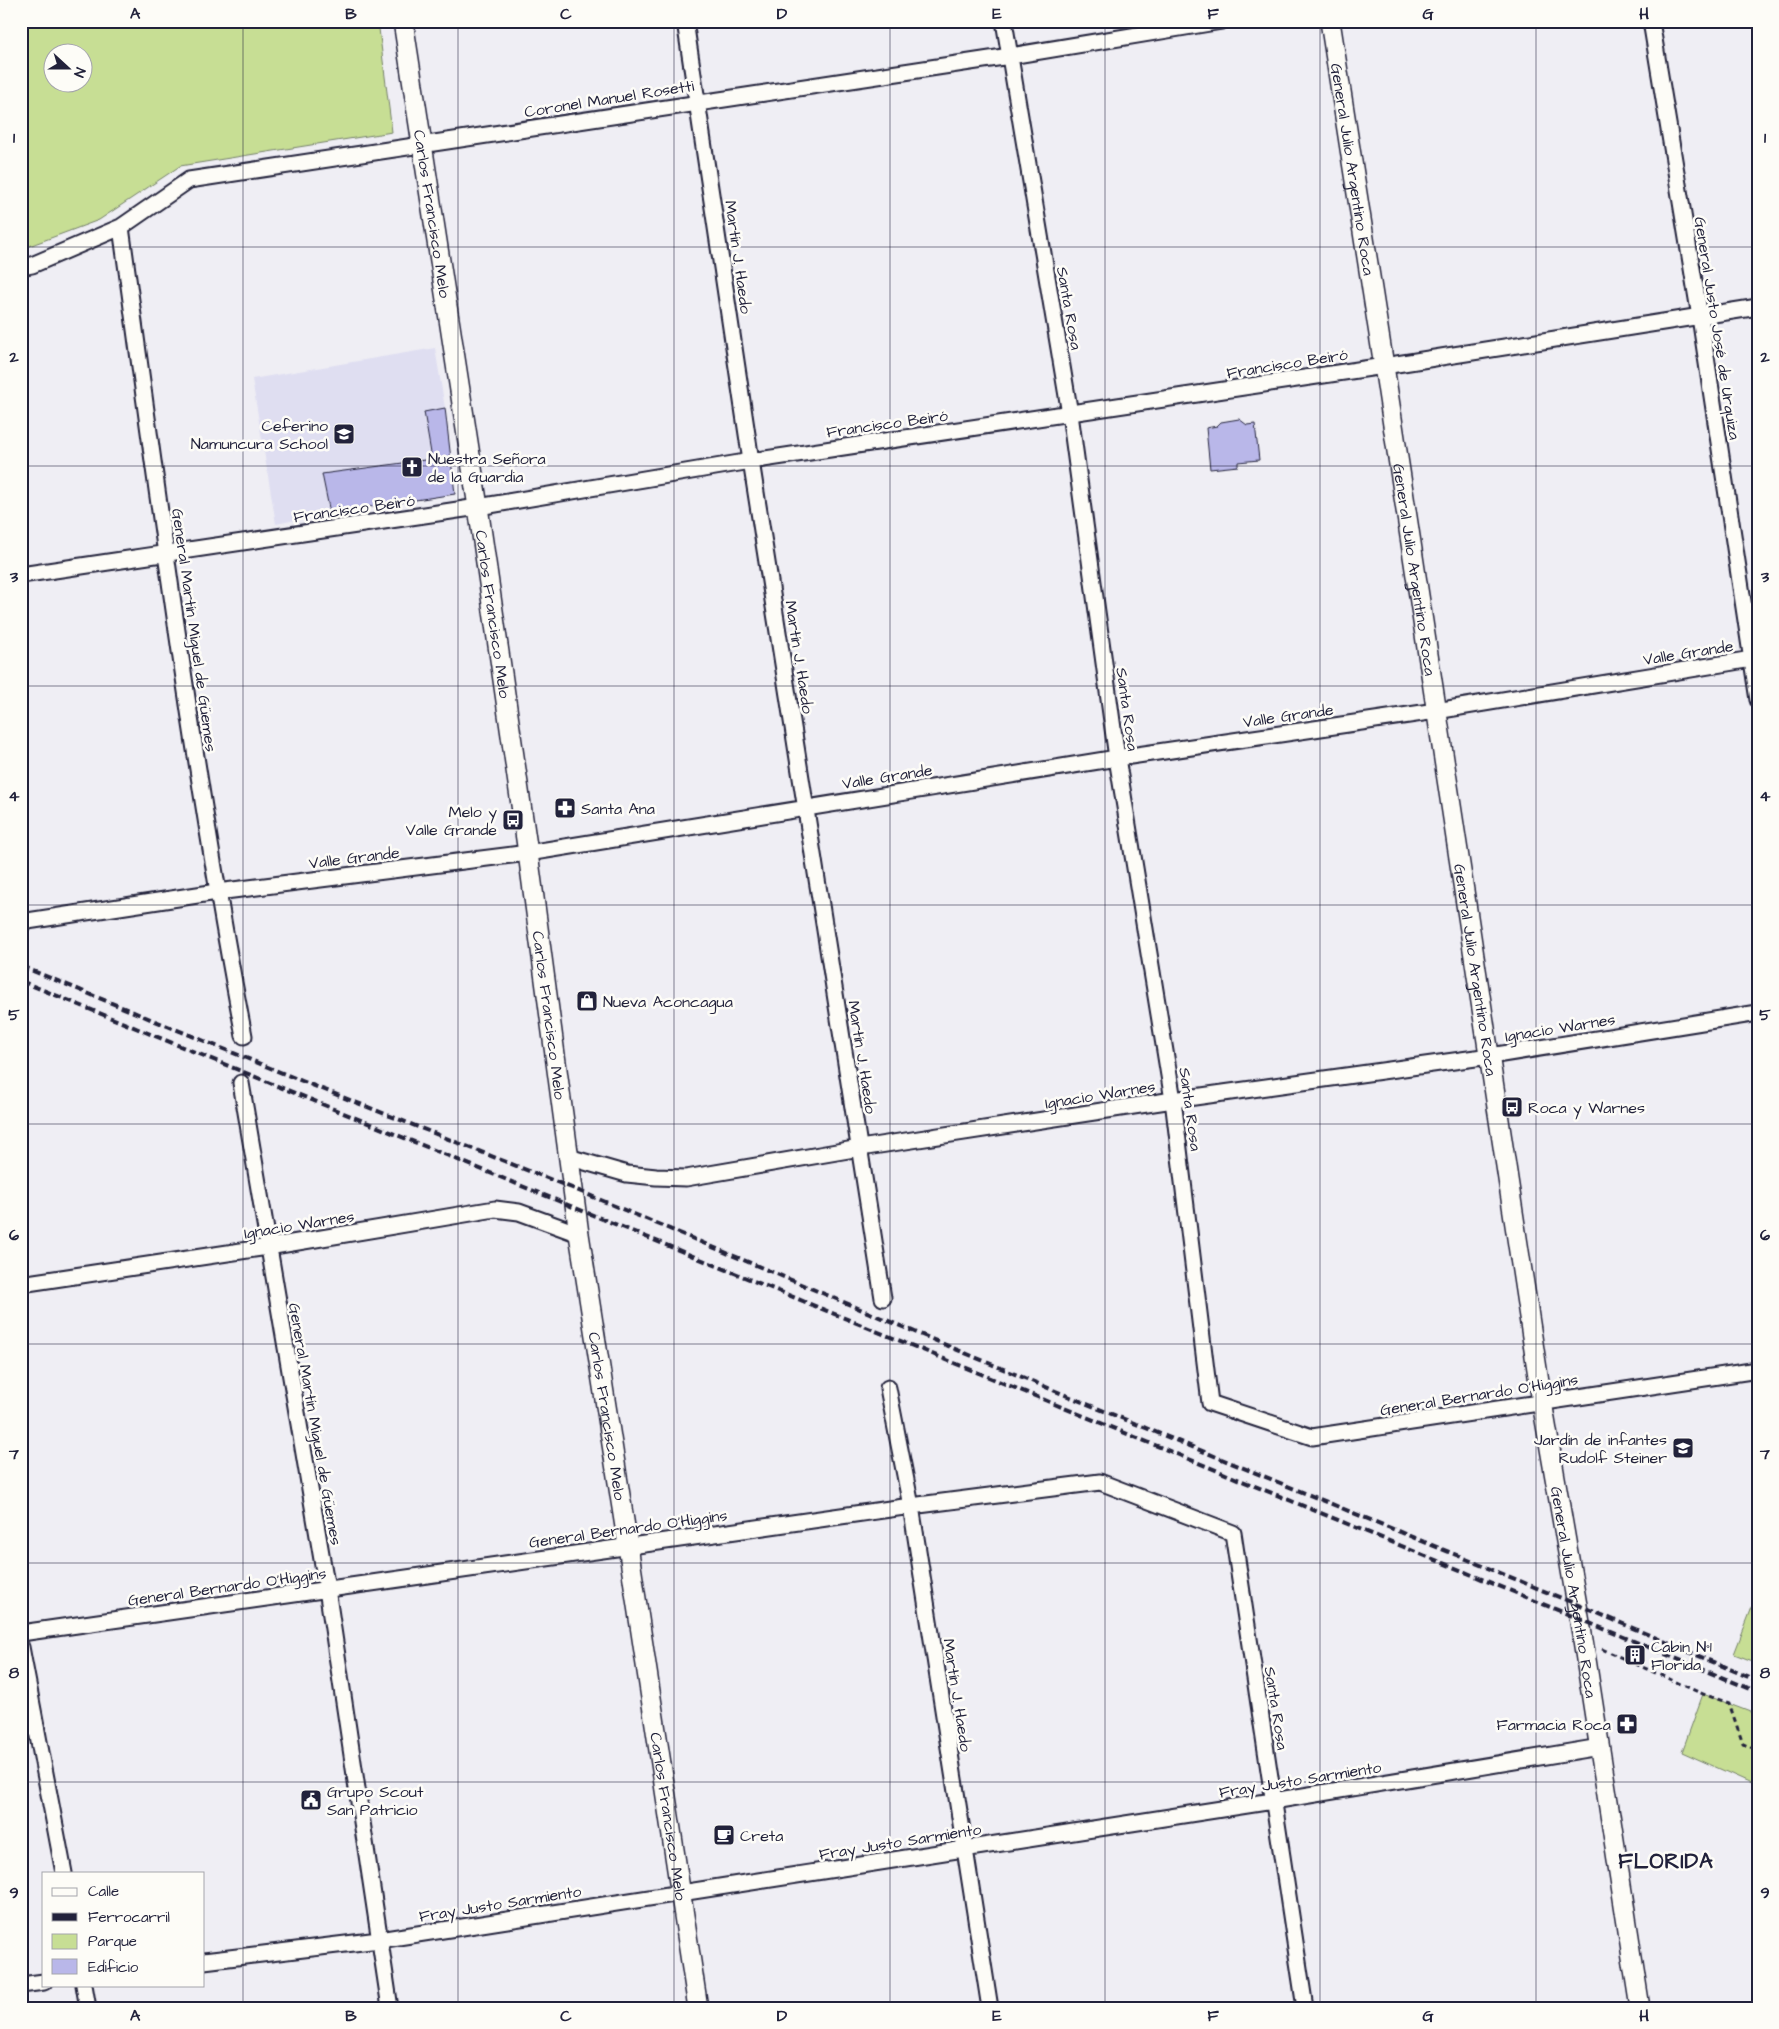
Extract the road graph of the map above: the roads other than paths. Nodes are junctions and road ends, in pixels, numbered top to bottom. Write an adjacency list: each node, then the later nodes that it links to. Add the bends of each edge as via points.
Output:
1 (403, 21): 9 (street, Carlos Francisco Melo)
2 (686, 21): 8 (street, Martín J. Haedo)
3 (1004, 21): 7 (street, Santa Rosa)
4 (1222, 21): 7 (street, Coronel Manuel Rosetti)
5 (1330, 21): 14 (street, General Julio Argentino Roca)
6 (1651, 21): 13 (street, General Justo José de Urquiza)
7 (1010, 56): 8 (street, Coronel Manuel Rosetti); 15 (street, Santa Rosa)
8 (698, 102): 9 (street, Coronel Manuel Rosetti); 16 (street, Martín J. Haedo)
9 (421, 144): 10 (street, Coronel Manuel Rosetti, via 189,180); 17 (street, Carlos Francisco Melo)
10 (121, 227): 11 (street, Coronel Manuel Rosetti); 18 (street, General Martín Miguel de Güemes)
11 (21, 267)
12 (1758, 307): 13 (street, Francisco Beiró)
13 (1700, 317): 14 (street, Francisco Beiró); 20 (street, General Justo José de Urquiza)
14 (1384, 366): 15 (street, Francisco Beiró); 22 (street, General Julio Argentino Roca)
15 (1070, 414): 16 (street, Francisco Beiró); 23 (street, Santa Rosa)
16 (751, 461): 17 (street, Francisco Beiró); 24 (street, Martín J. Haedo)
17 (478, 507): 18 (street, Francisco Beiró); 25 (street, Carlos Francisco Melo)
18 (166, 553): 19 (street, Francisco Beiró); 26 (street, General Martín Miguel de Güemes)
19 (21, 576)
20 (1754, 659): 21 (street, General Justo José de Urquiza); 22 (street, Valle Grande)
21 (1758, 700)
22 (1436, 712): 23 (street, Valle Grande); 30 (street, General Julio Argentino Roca)
23 (1117, 758): 24 (street, Valle Grande); 32 (street, Santa Rosa)
24 (805, 807): 25 (street, Valle Grande); 33 (street, Martín J. Haedo)
25 (528, 853): 26 (street, Valle Grande); 34 (street, Carlos Francisco Melo)
26 (217, 892): 27 (street, Valle Grande); 29 (street, General Martín Miguel de Güemes)
27 (21, 922)
28 (1758, 1013): 30 (street, Ignacio Warnes)
29 (244, 1036)
30 (1490, 1056): 32 (street, Ignacio Warnes); 42 (street, General Julio Argentino Roca)
31 (241, 1083): 36 (street, General Martín Miguel de Güemes)
32 (1173, 1100): 33 (street, Ignacio Warnes); 41 (street, Santa Rosa)
33 (860, 1148): 34 (street, Ignacio Warnes, via 686,1178 628,1174); 38 (street, Martín J. Haedo)
34 (568, 1157): 35 (street, Carlos Francisco Melo)
35 (579, 1234): 36 (street, Ignacio Warnes, via 519,1212 494,1209); 45 (street, Carlos Francisco Melo)
36 (268, 1246): 37 (street, Ignacio Warnes); 46 (street, General Martín Miguel de Güemes)
37 (21, 1284)
38 (883, 1298)
39 (1758, 1370): 42 (street, General Bernardo O'Higgins)
40 (888, 1388): 43 (street, Martín J. Haedo)
41 (1210, 1402): 42 (street, General Bernardo O'Higgins, via 1312,1437)
42 (1542, 1402): 49 (street, General Julio Argentino Roca)
43 (911, 1506): 44 (street, General Bernardo O'Higgins, via 1100,1482); 45 (street, General Bernardo O'Higgins); 51 (street, Martín J. Haedo)
44 (1232, 1532): 50 (street, Santa Rosa)
45 (628, 1546): 46 (street, General Bernardo O'Higgins); 53 (street, Carlos Francisco Melo)
46 (327, 1589): 47 (street, General Bernardo O'Higgins); 54 (street, General Martín Miguel de Güemes)
47 (21, 1633)
48 (21, 1647): 52 (street)
49 (1600, 1748): 50 (street, Fray Justo Sarmiento); 64 (street, General Julio Argentino Roca)
50 (1273, 1801): 51 (street, Fray Justo Sarmiento); 63 (street, Santa Rosa)
51 (965, 1849): 53 (street, Fray Justo Sarmiento); 62 (street, Martín J. Haedo)
52 (64, 1872)
53 (681, 1893): 54 (street, Fray Justo Sarmiento); 61 (street, Carlos Francisco Melo)
54 (379, 1940): 55 (street, Fray Justo Sarmiento); 60 (street, General Martín Miguel de Güemes)
55 (205, 1961)
56 (42, 1982): 57 (street)
57 (21, 1985)
58 (84, 1986): 59 (street)
59 (88, 2008)
60 (390, 2008)
61 (698, 2008)
62 (990, 2008)
63 (1305, 2008)
64 (1640, 2008)

